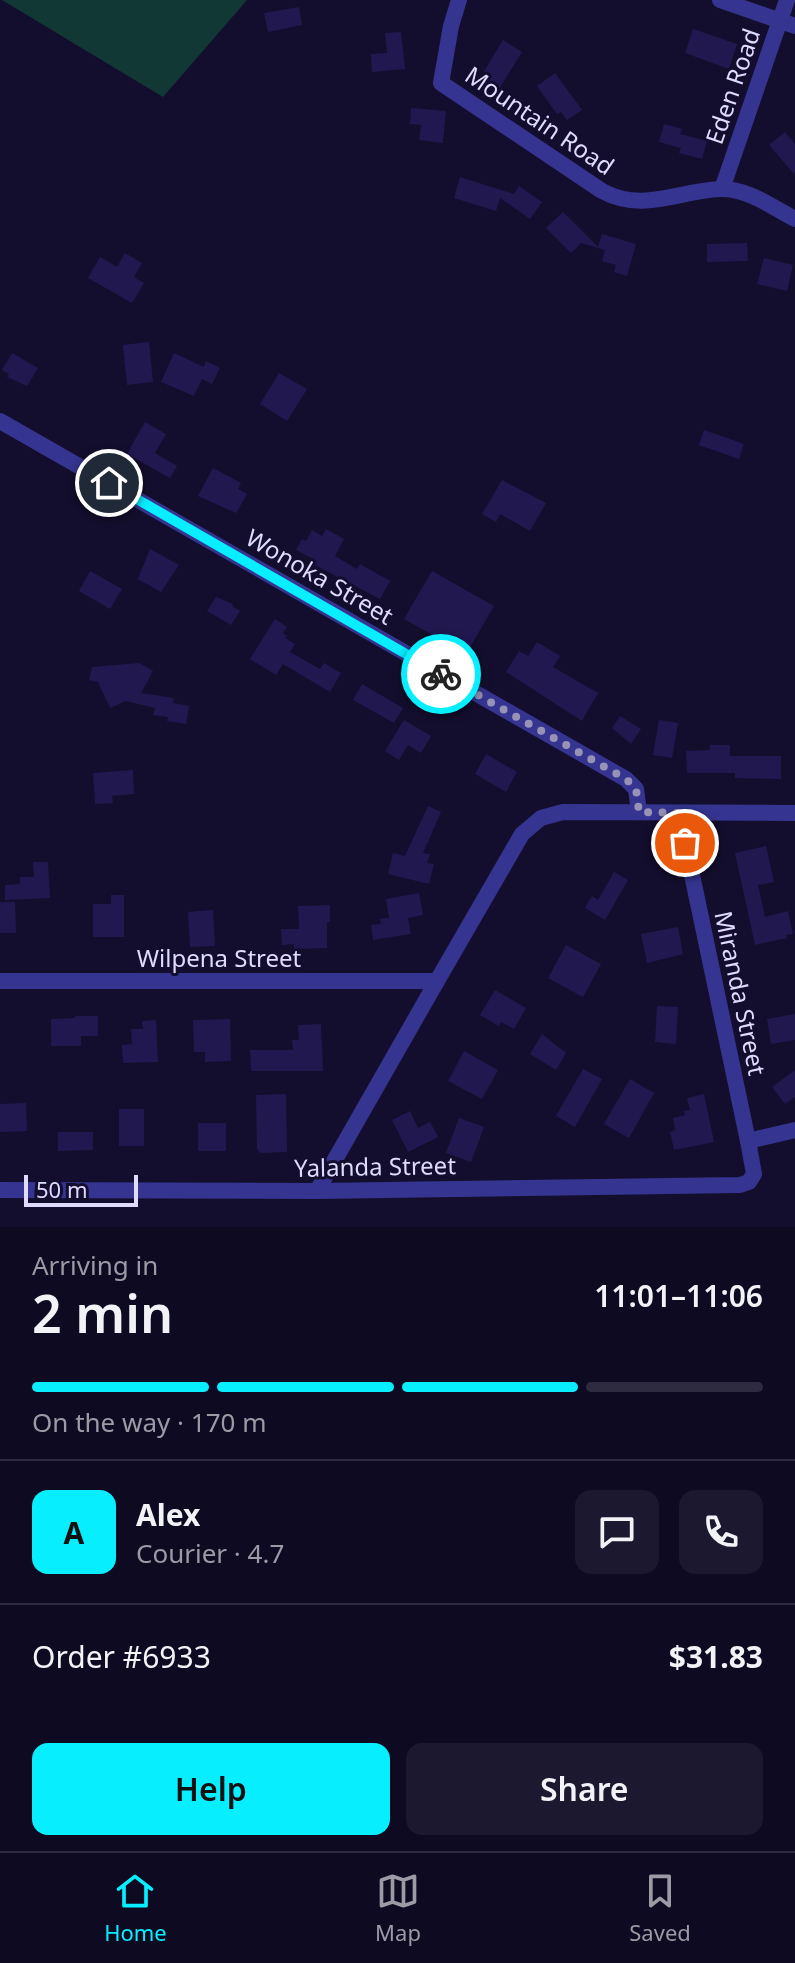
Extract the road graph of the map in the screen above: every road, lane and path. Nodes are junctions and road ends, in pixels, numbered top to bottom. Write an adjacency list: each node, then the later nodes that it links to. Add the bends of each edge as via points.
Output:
1 (459, 0): 5 (street, Mountain Road, via 441,83 619,200)
2 (720, 0): 4 (street)
3 (787, 0): 4 (street, Eden Road)
4 (788, 23): 5 (street, Eden Road)
5 (722, 189): 6 (street, Mountain Road, via 747,193)
6 (795, 219)
7 (0, 421): 8 (street, Wonoka Street, via 626,779 636,789)
8 (639, 812): 9 (street); 12 (street, via 563,812 541,818 522,834)
9 (679, 813): 10 (street); 14 (street, Miranda Street)
10 (795, 813)
11 (0, 981): 12 (street, Wilpena Street)
12 (437, 981): 17 (street)
13 (795, 1130): 14 (street)
14 (748, 1141): 15 (street, Miranda Street, via 754,1174)
15 (749, 1182): 17 (street, Yalanda Street)
16 (0, 1190): 17 (street, Yalanda Street)
17 (317, 1191)

